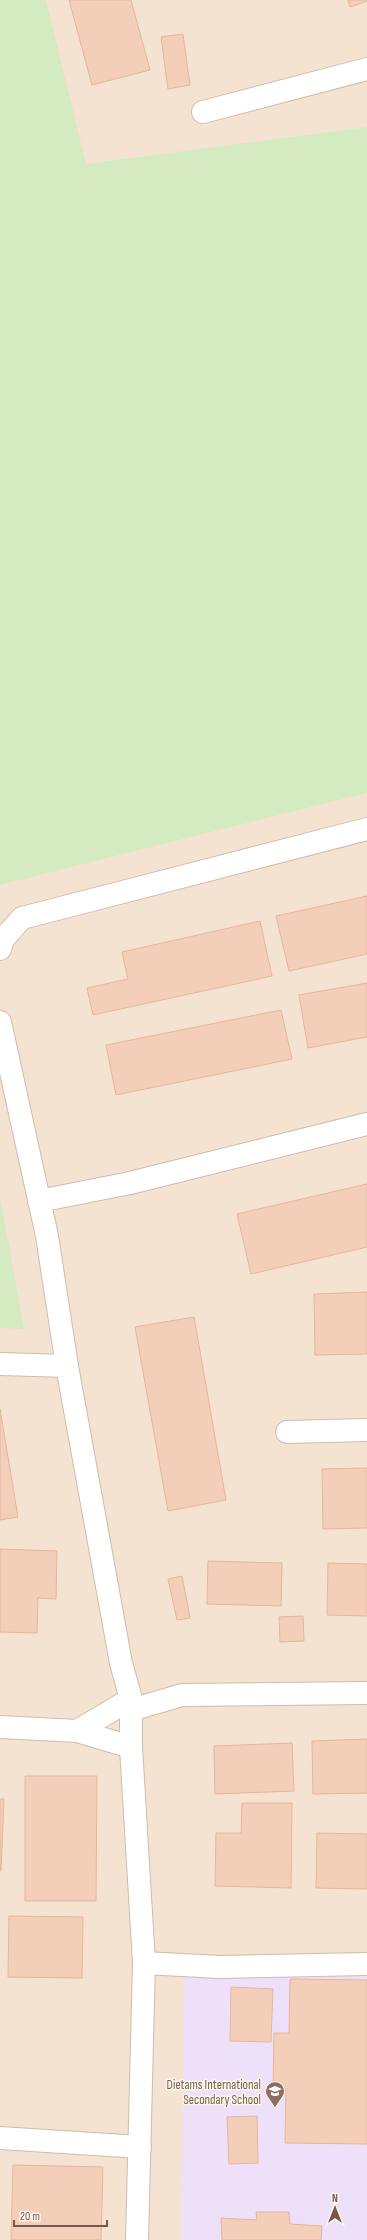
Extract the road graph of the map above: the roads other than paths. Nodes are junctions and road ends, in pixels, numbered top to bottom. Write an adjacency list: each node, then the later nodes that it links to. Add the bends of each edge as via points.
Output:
1 (367, 68): 2 (street)
2 (203, 112)
3 (367, 829): 4 (street, via 22,918 3,939)
4 (0, 949)
5 (0, 1022): 7 (street)
6 (367, 1124): 7 (street, via 130,1183)
7 (39, 1201): 9 (street, via 47,1236)
8 (0, 1364): 9 (street)
9 (67, 1366): 13 (street, via 121,1663)
10 (367, 1430): 11 (street)
11 (287, 1432)
12 (367, 1693): 13 (street, via 182,1696)
13 (131, 1704): 15 (street); 16 (street)
14 (0, 1727): 15 (street)
15 (77, 1731): 16 (street)
16 (131, 1747): 17 (street)
17 (144, 1963): 18 (street, via 220,1967); 20 (street)
18 (367, 1964)
19 (0, 2138): 20 (street)
20 (140, 2147): 21 (street)
21 (137, 2240)

